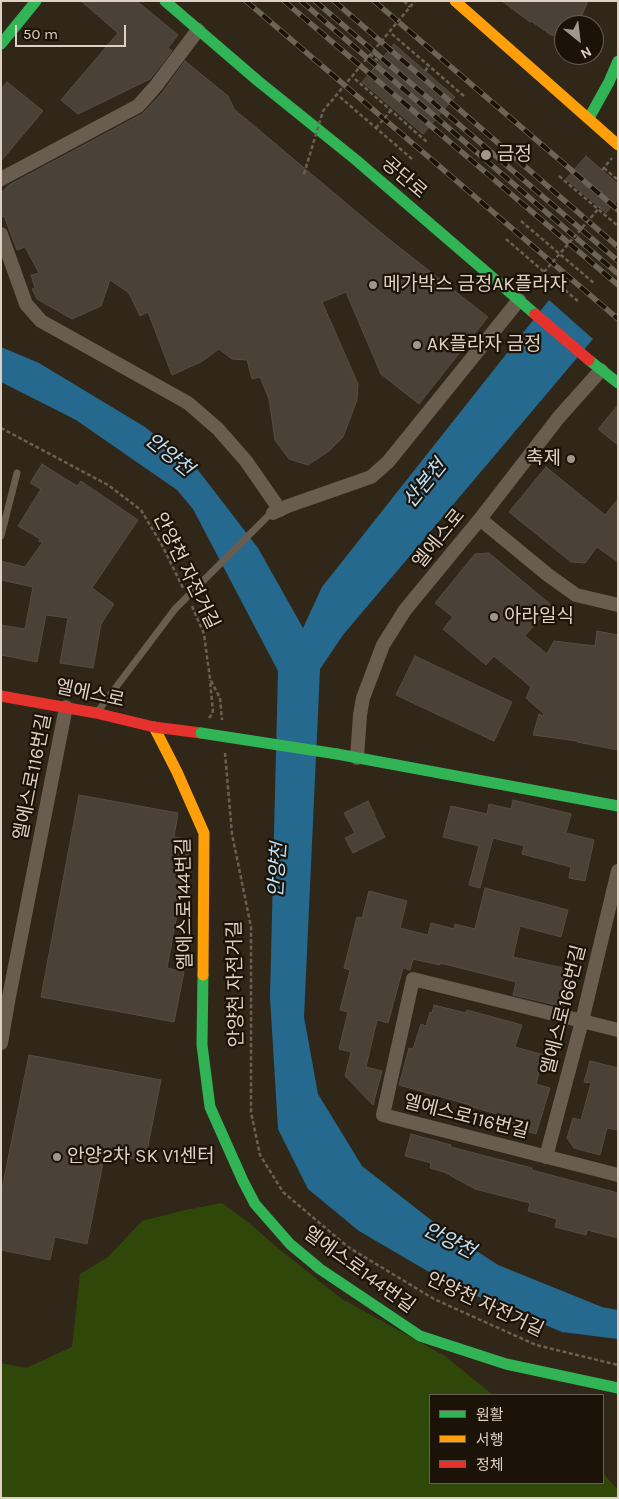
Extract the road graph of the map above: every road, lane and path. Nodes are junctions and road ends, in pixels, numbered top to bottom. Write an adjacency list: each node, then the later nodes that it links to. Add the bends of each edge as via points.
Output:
1 (36, 1): 9 (street)
2 (165, 1): 7 (street, 공단로)
3 (404, 1): 6 (path)
4 (415, 1): 6 (path, bridge)
5 (455, 1): 19 (street)
6 (410, 7): 10 (path, bridge)
7 (198, 30): 27 (street, via 138,106); 37 (street, 공단로)
8 (392, 34): 13 (path)
9 (1, 44)
10 (370, 54): 12 (path); 25 (path, bridge, via 323,111)
11 (618, 61): 19 (street)
12 (379, 62)
13 (429, 66): 14 (path); 17 (path)
14 (425, 71)
15 (355, 79): 18 (path)
16 (340, 97): 20 (path)
17 (465, 97)
18 (392, 109): 20 (path, bridge); 21 (path)
19 (589, 118): 22 (street)
20 (376, 128): 23 (path)
21 (428, 142)
22 (618, 145)
23 (412, 159)
24 (604, 168): 28 (path)
25 (304, 174)
26 (559, 176): 29 (path)
27 (1, 179)
28 (618, 180)
29 (599, 208): 31 (path); 34 (path, bridge)
30 (521, 221): 34 (path)
31 (618, 226)
32 (1, 234): 43 (street, via 26,304 41,321 188,403 246,461)
33 (506, 238): 35 (path)
34 (560, 254): 35 (path, bridge); 36 (path)
35 (544, 272): 38 (path)
36 (595, 284)
37 (520, 300): 39 (street, 공단로, bridge); 43 (street, via 388,462 372,477)
38 (579, 302)
39 (601, 370): 40 (street, 공단로); 44 (street, 엘에스로, via 559,417)
40 (618, 383)
41 (1, 428): 46 (path, 안양천 자전거길, via 108,485 141,510)
42 (16, 473): 45 (lane)
43 (274, 513): 52 (lane, bridge, via 175,609)
44 (480, 519): 48 (street, via 576,595); 57 (street, 엘에스로, via 405,610 383,644 363,698)
45 (1, 536)
46 (183, 588)
47 (191, 604): 49 (path, 안양천 자전거길, via 204,634)
48 (618, 604)
49 (210, 679): 54 (path, 안양천 자전거길, via 220,698); 55 (path, via 213,713)
50 (1, 696): 51 (street, 엘에스로)
51 (66, 707): 52 (street, 엘에스로); 60 (street, 엘에스로116번길)
52 (96, 713): 53 (street, 엘에스로)
53 (154, 727): 55 (street, 엘에스로); 67 (street, 엘에스로144번길, via 204,834 202,1046 210,1107 255,1204 290,1244 320,1269 420,1336 506,1364)
54 (222, 727)
55 (201, 732): 57 (street, 엘에스로, bridge)
56 (224, 746): 66 (path, 안양천 자전거길, via 232,834 252,927 251,1112 260,1155 283,1192 348,1247 434,1299 536,1345)
57 (358, 758): 58 (street)
58 (618, 806)
59 (618, 871): 61 (street, 엘에스로166번길)
60 (4, 1001): 63 (street, 엘에스로116번길)
61 (582, 1021): 62 (street, 엘에스로116번길); 64 (street, 엘에스로166번길); 64 (street, 엘에스로116번길, via 413,979 383,1115)
62 (618, 1030)
63 (1, 1043)
64 (546, 1157): 65 (street, 엘에스로116번길)
65 (618, 1175)
66 (618, 1365)
67 (618, 1388)

